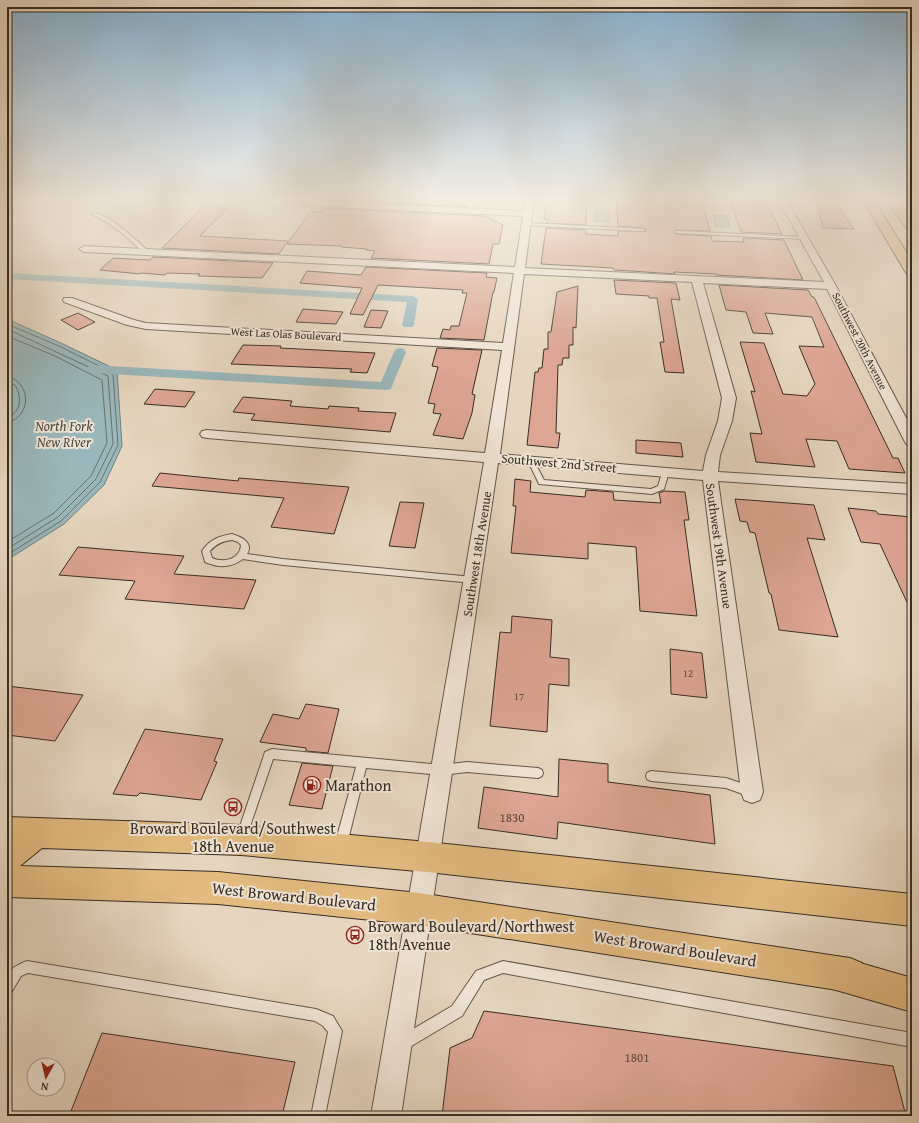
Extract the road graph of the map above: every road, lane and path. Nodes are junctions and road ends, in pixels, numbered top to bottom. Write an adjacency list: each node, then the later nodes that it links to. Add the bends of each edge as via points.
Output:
1 (134, 251): 5 (street)
2 (522, 251): 7 (street, Southwest 18th Avenue)
3 (812, 251): 9 (street, Southwest 20th Avenue)
4 (900, 251): 6 (main road)
5 (146, 252): 7 (street)
6 (912, 271)
7 (519, 272): 8 (street); 11 (street, Southwest 18th Avenue)
8 (697, 280): 9 (street); 17 (street, Southwest 19th Avenue, via 729,398 725,421 713,455)
9 (831, 286): 13 (street, Southwest 20th Avenue)
10 (68, 300): 11 (street, West Las Olas Boulevard, via 146,326)
11 (508, 347): 14 (street, Southwest 18th Avenue)
12 (207, 434): 14 (street, Southwest 2nd Street)
13 (912, 442)
14 (492, 457): 15 (street, Southwest 2nd Street); 20 (street, Southwest 18th Avenue)
15 (531, 460): 16 (street, Southwest 2nd Street); 16 (lane, via 542,482 652,492 661,487)
16 (665, 472): 17 (street, Southwest 2nd Street)
17 (710, 476): 18 (street, Southwest 2nd Street); 25 (street, Southwest 19th Avenue)
18 (912, 489)
19 (242, 556): 19 (lane, via 245,552 244,543 232,537 213,542 206,551 208,560 218,564 232,562); 20 (lane)
20 (473, 580): 22 (street, Southwest 18th Avenue)
21 (362, 763): 22 (lane); 28 (lane, via 269,755); 29 (lane)
22 (442, 770): 23 (lane, via 467,767); 31 (street, Southwest 18th Avenue)
23 (538, 773)
24 (651, 776): 25 (lane, via 726,783)
25 (752, 792)
26 (7, 832): 27 (main road)
27 (36, 833): 28 (main road); 30 (main road)
28 (241, 840): 29 (main road)
29 (340, 849): 31 (main road)
30 (7, 856)
31 (428, 857): 33 (street, Southwest 18th Avenue); 34 (main road)
32 (7, 881): 33 (main road, West Broward Boulevard, via 218,888)
33 (419, 909): 35 (main road, West Broward Boulevard); 40 (street, Southwest 18th Avenue)
34 (912, 910)
35 (836, 973): 36 (main road, West Broward Boulevard); 38 (main road)
36 (912, 983)
37 (7, 989): 41 (lane, via 17,972 27,967 316,1015 328,1021 335,1031)
38 (912, 995)
39 (912, 1040): 40 (lane, via 503,967 480,975 457,1011)
40 (398, 1046): 42 (street, Southwest 18th Avenue)
41 (318, 1116)
42 (386, 1116)

